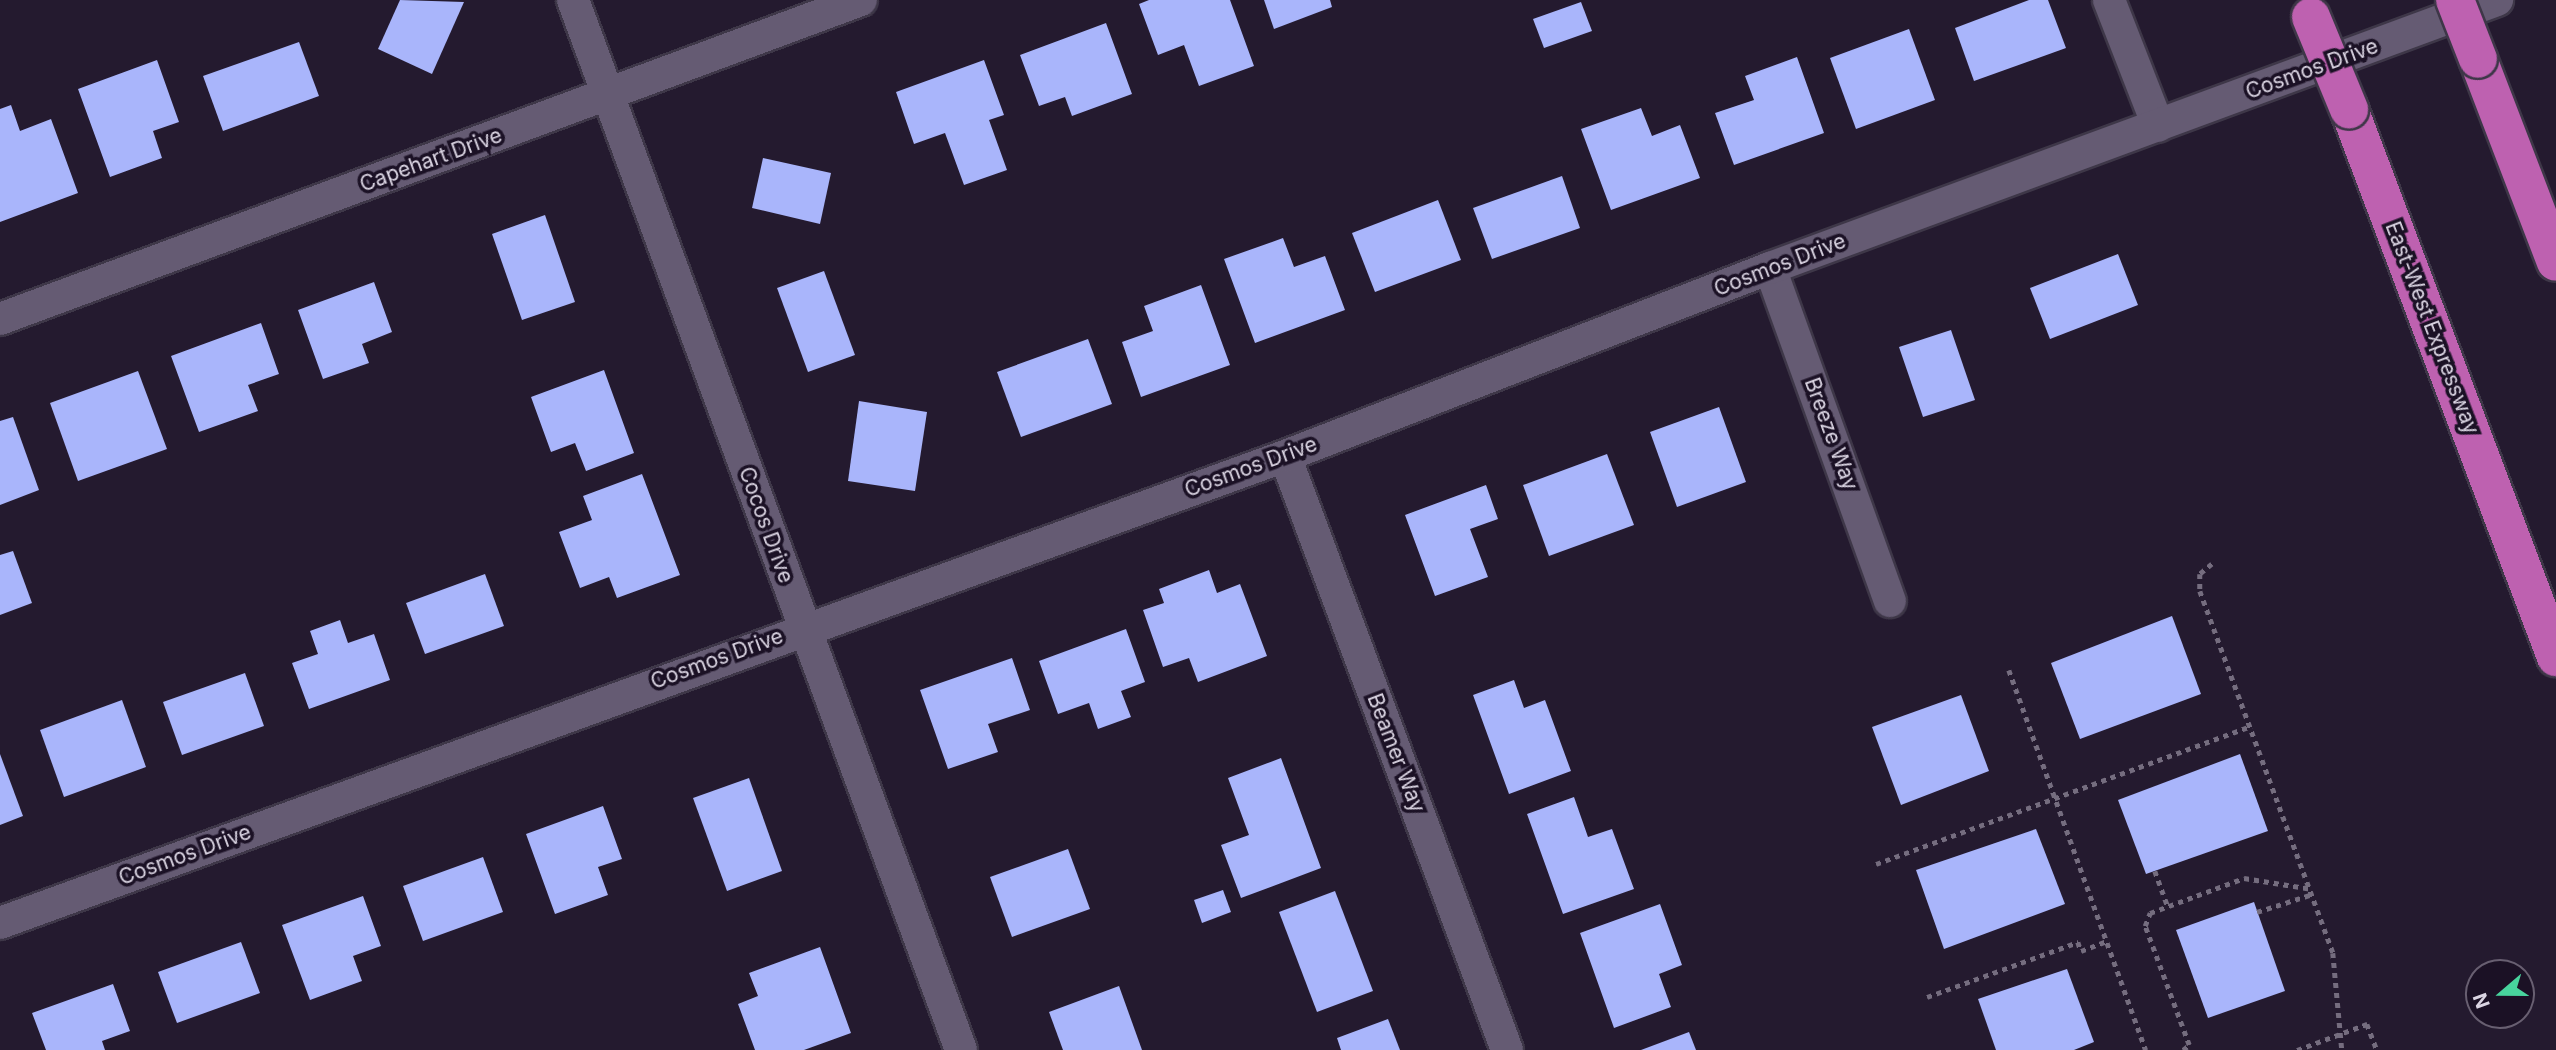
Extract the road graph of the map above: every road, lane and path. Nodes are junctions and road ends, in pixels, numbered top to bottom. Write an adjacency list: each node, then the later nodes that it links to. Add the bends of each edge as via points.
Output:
1 (573, 0): 7 (street, Cocos Drive)
2 (861, 0): 7 (street, Capehart Drive)
3 (2109, 0): 8 (street)
4 (2455, 0): 9 (highway, bridge)
5 (2497, 0): 8 (street, Cosmos Drive)
6 (2307, 9): 16 (highway, East-West Expressway, bridge)
7 (610, 94): 11 (street, Capehart Drive); 15 (street, Cocos Drive)
8 (2158, 126): 10 (street, Cosmos Drive)
9 (2556, 262)
10 (1770, 268): 12 (street, Cosmos Drive); 14 (street, Breeze Way)
11 (0, 319)
12 (1285, 456): 15 (street, Cosmos Drive); 31 (street, Beamer Way)
13 (2212, 564): 18 (path, via 2200,574 2200,591)
14 (1890, 601)
15 (803, 627): 25 (street, Cosmos Drive); 30 (street, Cocos Drive)
16 (2556, 657)
17 (2009, 670): 19 (path)
18 (2251, 726): 19 (path); 22 (path)
19 (2057, 799): 20 (path); 26 (path)
20 (1876, 864)
21 (2155, 871): 23 (path)
22 (2312, 891): 23 (path, via 2244,878); 24 (path); 28 (path, via 2333,953)
23 (2168, 906): 29 (path, via 2150,913 2146,926)
24 (2257, 912)
25 (0, 923)
26 (2107, 941): 27 (path, via 2081,951 2078,942); 32 (path)
27 (1927, 997)
28 (2337, 1035): 34 (path); 35 (path); 36 (path, via 2367,1024)
29 (2190, 1048): 33 (path)
30 (961, 1050)
31 (1507, 1050)
32 (2146, 1050)
33 (2183, 1050)
34 (2297, 1050)
35 (2342, 1050)
36 (2377, 1050)

